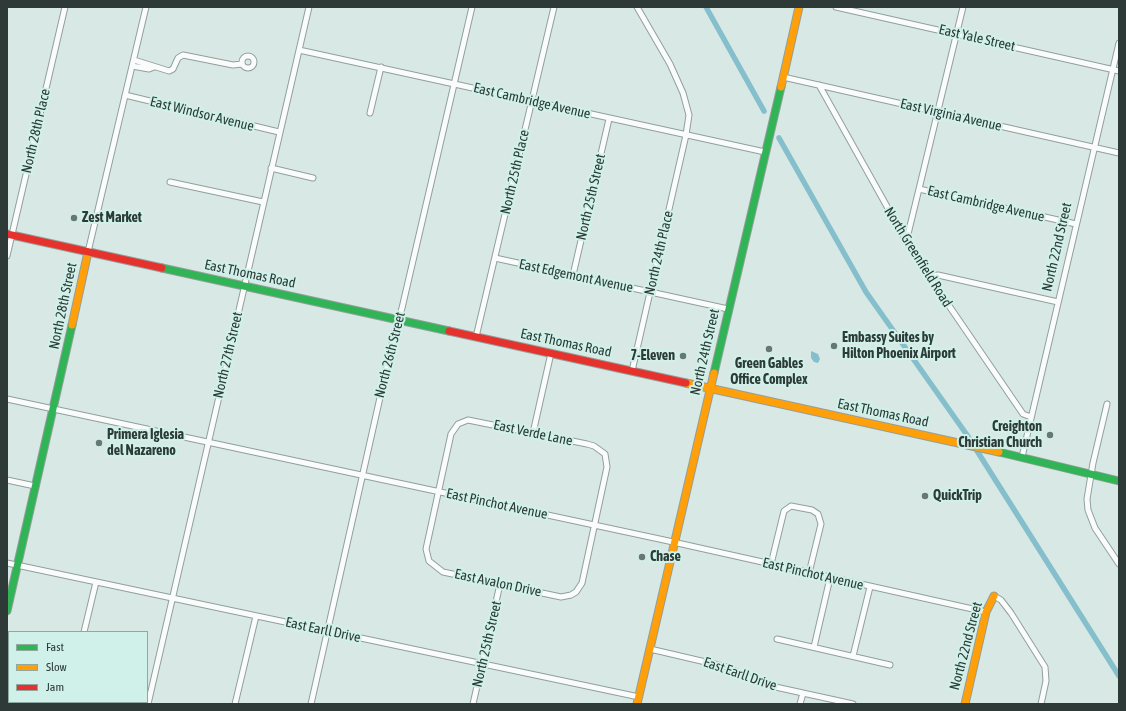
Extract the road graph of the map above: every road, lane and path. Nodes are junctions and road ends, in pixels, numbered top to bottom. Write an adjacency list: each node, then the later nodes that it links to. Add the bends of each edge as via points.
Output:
1 (65, 7): 39 (street, North 28th Place)
2 (146, 7): 13 (street, North 28th Street)
3 (309, 7): 12 (street, North 27th Street)
4 (472, 7): 21 (street, North 26th Street)
5 (554, 7): 24 (street, North 25th Place)
6 (638, 7): 29 (street, North 24th Place, via 683,93 689,115)
7 (799, 7): 20 (main road, North 24th Street)
8 (836, 7): 10 (street, East Yale Street)
9 (963, 7): 10 (street)
10 (957, 34): 18 (street, East Yale Street); 25 (street)
11 (1119, 43): 18 (street, North 22nd Street)
12 (299, 50): 16 (street, East Cambridge Avenue); 28 (street, North 27th Street)
13 (134, 60): 15 (street, North 28th Street); 17 (street, via 150,64)
14 (242, 64): 17 (street, via 233,65 183,55 169,71)
15 (132, 66): 17 (street); 23 (street, North 28th Street)
16 (381, 67): 21 (street, East Cambridge Avenue); 26 (street)
17 (154, 68)
18 (1113, 69): 19 (street, East Yale Street); 30 (street, North 22nd Street)
19 (1119, 71)
20 (783, 77): 22 (street, East Virginia Avenue); 31 (main road, North 24th Street)
21 (454, 84): 24 (street, East Cambridge Avenue); 50 (street, North 26th Street)
22 (819, 85): 25 (street, East Virginia Avenue); 40 (street, North Greenfield Road)
23 (125, 96): 28 (street, East Windsor Avenue); 41 (street, North 28th Street)
24 (532, 101): 27 (street, East Cambridge Avenue); 43 (street, North 25th Place)
25 (938, 112): 30 (street, East Virginia Avenue); 36 (street)
26 (370, 113)
27 (609, 119): 29 (street, East Cambridge Avenue); 44 (street, North 25th Street)
28 (279, 132): 33 (street, North 27th Street)
29 (686, 135): 31 (street, East Cambridge Avenue); 47 (street, North 24th Place)
30 (1094, 148): 32 (street, East Virginia Avenue); 38 (street, North 22nd Street)
31 (765, 152): 49 (main road, North 24th Street)
32 (1119, 153)
33 (271, 168): 34 (street); 37 (street, North 27th Street)
34 (313, 178)
35 (170, 182): 37 (street)
36 (920, 189): 38 (street, East Cambridge Avenue); 40 (street, via 908,234)
37 (263, 202): 46 (street, North 27th Street)
38 (1076, 224): 48 (street, North 22nd Street)
39 (9, 235): 41 (main road, East Thomas Road); 42 (street, North 28th Place)
40 (904, 238): 45 (street, North Greenfield Road)
41 (88, 252): 46 (main road, East Thomas Road); 57 (main road, North 28th Street)
42 (7, 256)
43 (495, 258): 44 (street, East Edgemont Avenue); 51 (street, North 25th Place)
44 (573, 275): 47 (street, East Edgemont Avenue)
45 (930, 277): 48 (street, via 938,275); 58 (street, North Greenfield Road, via 1023,414)
46 (244, 286): 50 (main road, East Thomas Road); 60 (street, North 27th Street)
47 (650, 292): 49 (street, East Edgemont Avenue); 53 (street, North 24th Place)
48 (1058, 302): 58 (street, North 22nd Street)
49 (728, 309): 54 (main road, North 24th Street)
50 (398, 320): 51 (main road, East Thomas Road); 62 (street, North 26th Street)
51 (476, 337): 52 (main road, East Thomas Road)
52 (551, 353): 53 (main road, East Thomas Road); 59 (street)
53 (632, 371): 54 (main road, East Thomas Road)
54 (710, 388): 61 (main road, East Thomas Road); 69 (main road, North 24th Street)
55 (7, 399): 57 (street, East Pinchot Avenue)
56 (1107, 404): 63 (street)
57 (53, 408): 60 (street, East Pinchot Avenue); 66 (main road, North 28th Street)
58 (1031, 417): 61 (street, North 22nd Street)
59 (533, 433): 67 (street, East Verde Lane, via 473,420 458,424 451,434); 68 (street, East Verde Lane, via 594,446 604,454 607,467)
60 (208, 442): 62 (street, East Pinchot Avenue); 80 (street, North 27th Street)
61 (1022, 457): 63 (main road, East Thomas Road)
62 (362, 474): 67 (street, East Pinchot Avenue); 85 (street, North 26th Street)
63 (1091, 474): 65 (main road, East Thomas Road); 72 (street, via 1087,499 1090,519)
64 (7, 480): 66 (street)
65 (1119, 481)
66 (35, 486): 73 (main road, North 28th Street)
67 (439, 491): 68 (street, East Pinchot Avenue); 77 (street, East Avalon Drive, via 426,550 428,561 443,572)
68 (595, 525): 69 (street, East Pinchot Avenue); 77 (street, East Avalon Drive, via 582,583 576,592 561,597)
69 (674, 542): 71 (street, East Pinchot Avenue); 88 (main road, North 24th Street)
70 (7, 563): 73 (street, East Earll Drive)
71 (771, 564): 74 (street, East Pinchot Avenue); 74 (street, via 784,511 791,506 812,510 818,514 821,524)
72 (1119, 564)
73 (17, 565): 76 (street, East Earll Drive); 81 (main road, North 28th Street)
74 (809, 573): 75 (street, East Pinchot Avenue)
75 (830, 578): 78 (street, East Pinchot Avenue); 87 (street)
76 (96, 582): 80 (street, East Earll Drive); 84 (street)
77 (500, 584): 90 (street, North 25th Street)
78 (870, 586): 82 (street, East Pinchot Avenue); 89 (street)
79 (994, 596): 82 (main road, North 22nd Street); 101 (street, via 1001,600 1011,613 1045,667 1046,681)
80 (172, 598): 83 (street, East Earll Drive); 94 (street, North 27th Street)
81 (7, 611)
82 (986, 612): 100 (main road, North 22nd Street)
83 (256, 616): 85 (street, East Earll Drive); 95 (street)
84 (84, 631)
85 (327, 631): 90 (street, East Earll Drive); 96 (street, North 26th Street)
86 (777, 639): 87 (street)
87 (814, 647): 89 (street)
88 (650, 649): 92 (street, East Earll Drive, via 720,664 761,683); 93 (main road, North 24th Street)
89 (853, 656): 91 (street)
90 (482, 664): 93 (street, East Earll Drive); 97 (street, North 25th Street)
91 (890, 665)
92 (803, 693): 98 (street); 99 (street, East Earll Drive)
93 (638, 701)
94 (148, 704)
95 (236, 704)
96 (311, 704)
97 (473, 704)
98 (800, 704)
99 (853, 704)
100 (964, 704)
101 (1041, 704)

